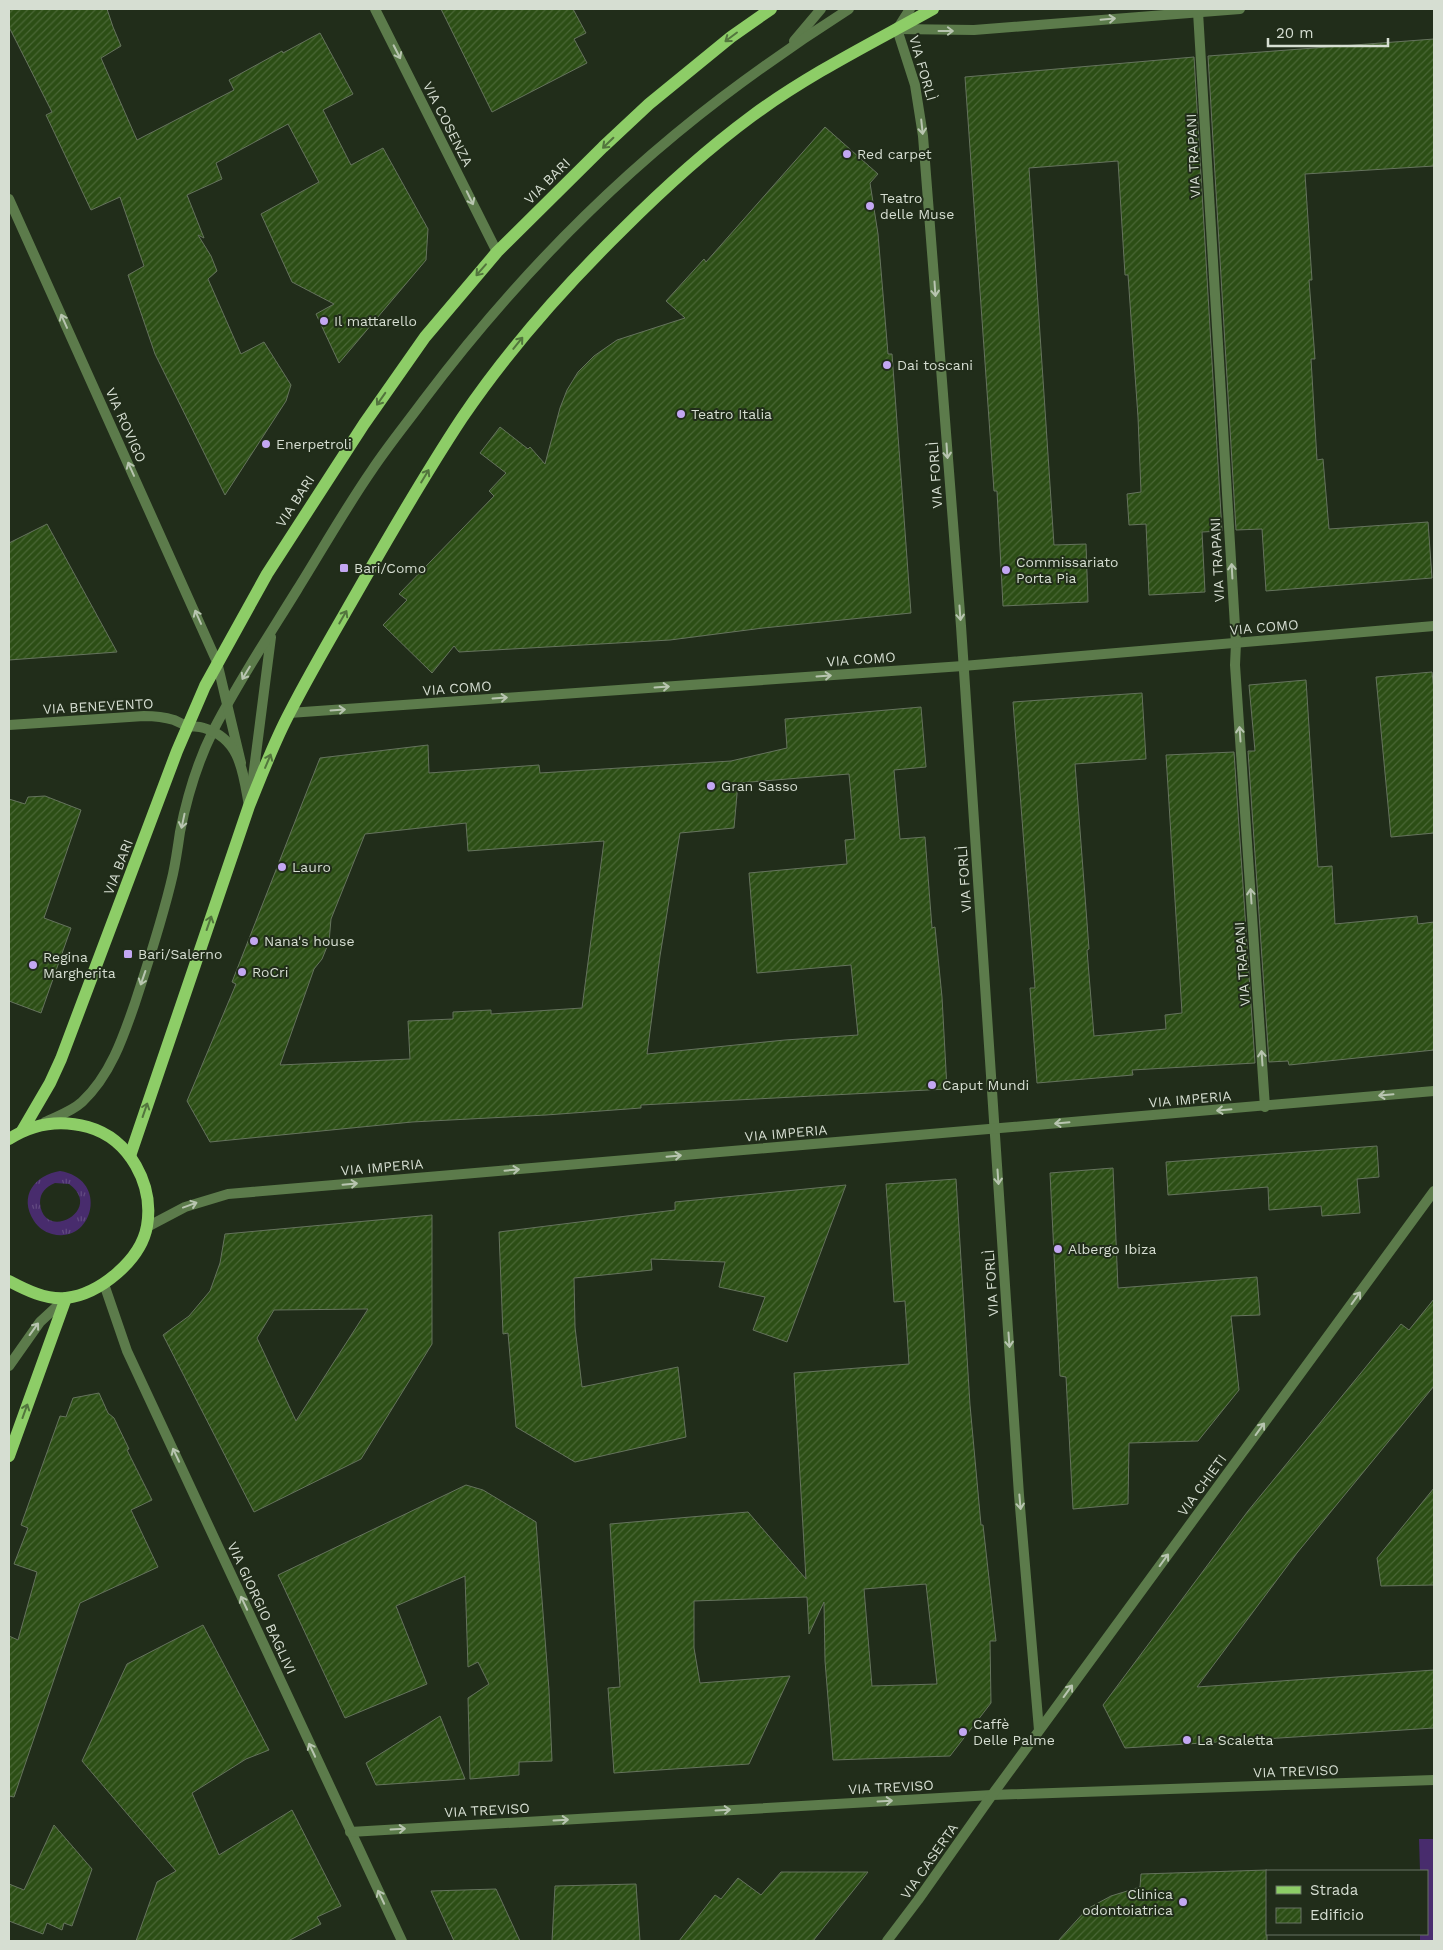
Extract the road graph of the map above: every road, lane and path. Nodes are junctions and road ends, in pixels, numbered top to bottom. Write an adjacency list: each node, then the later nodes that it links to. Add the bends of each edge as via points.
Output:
1 (375, 9): 12 (street, VIA COSENZA, one-way to 12)
2 (771, 9): 12 (main road, VIA BARI, one-way to 12, via 713,51 637,115)
3 (821, 9): 10 (street)
4 (849, 9): 10 (street)
5 (910, 9): 9 (street)
6 (933, 9): 9 (main road)
7 (1240, 9): 8 (street)
8 (1198, 12): 9 (street, one-way to 8, via 974,30); 15 (street, VIA TRAPANI, one-way to 8)
9 (897, 29): 17 (street, VIA FORLÌ, one-way to 17, via 921,115); 19 (main road, one-way to 9, via 444,445 504,360 588,263 659,193 752,116 841,58)
10 (787, 50): 14 (street, via 718,100 634,171 584,217 499,308 439,380 373,468)
11 (9, 199): 16 (street, VIA ROVIGO, one-way to 11)
12 (497, 252): 16 (main road, VIA BARI, one-way to 16, via 425,337 364,424 267,574)
13 (1434, 626): 15 (street, VIA COMO)
14 (271, 631): 18 (street, one-way to 18); 24 (street)
15 (1236, 643): 17 (street, VIA COMO); 26 (street, VIA TRAPANI, one-way to 15)
16 (217, 662): 18 (street, VIA ROVIGO); 21 (main road, VIA BARI)
17 (963, 666): 19 (street, VIA COMO, one-way to 17); 28 (street, VIA FORLÌ)
18 (227, 705): 22 (street); 23 (street, VIA ROVIGO)
19 (289, 713): 24 (main road, one-way to 19)
20 (9, 725): 21 (street, VIA BENEVENTO, via 160,716)
21 (188, 726): 22 (street, VIA BENEVENTO); 29 (main road, VIA BARI, via 61,1059)
22 (213, 732): 23 (street, via 228,743); 27 (street, one-way to 27, via 191,785 161,924 119,1047 101,1081 82,1102)
23 (241, 763): 24 (street, VIA ROVIGO)
24 (249, 806): 31 (main road, one-way to 24)
25 (1434, 1091): 26 (street, VIA IMPERIA, one-way to 26)
26 (1266, 1106): 28 (street, VIA IMPERIA, one-way to 28)
27 (38, 1125): 29 (main road); 31 (main road, via 64,1122 92,1128 118,1144)
28 (995, 1129): 33 (street, VIA IMPERIA, one-way to 28, via 185,1207 228,1194); 39 (street, VIA FORLÌ, one-way to 39, via 1018,1486)
29 (22, 1131): 30 (main road)
30 (9, 1139)
31 (130, 1156): 33 (main road, via 147,1193)
32 (1434, 1192): 39 (street, VIA CHIETI, one-way to 32)
33 (146, 1227): 35 (main road, via 133,1255)
34 (9, 1281): 36 (main road, via 48,1297)
35 (104, 1284): 36 (main road); 42 (street, VIA GIORGIO BAGLIVI, one-way to 35, via 127,1351)
36 (66, 1298): 37 (street, one-way to 36, via 40,1322); 38 (main road, one-way to 36)
37 (9, 1366)
38 (9, 1456)
39 (1039, 1730): 41 (street, VIA CHIETI)
40 (1434, 1780): 41 (street, VIA TREVISO)
41 (992, 1795): 42 (street, VIA TREVISO, one-way to 41); 44 (street, VIA CASERTA)
42 (350, 1832): 43 (street, VIA GIORGIO BAGLIVI, one-way to 42)
43 (402, 1941)
44 (886, 1941)

